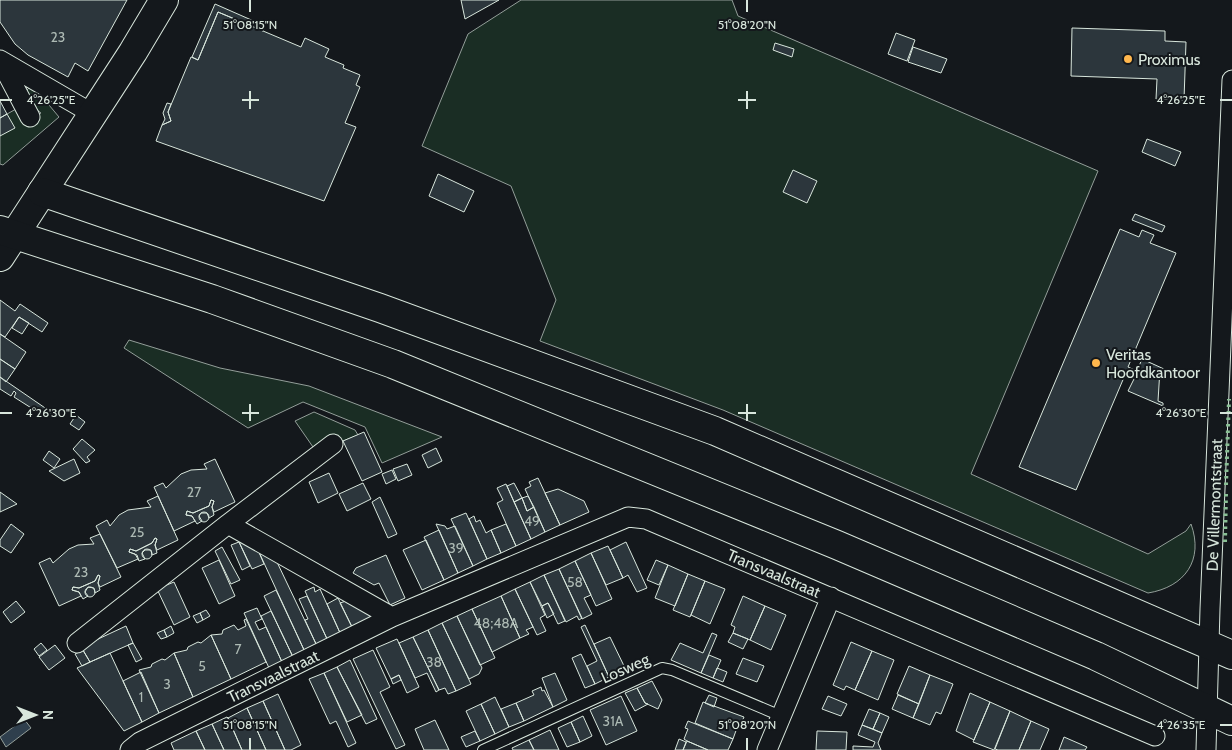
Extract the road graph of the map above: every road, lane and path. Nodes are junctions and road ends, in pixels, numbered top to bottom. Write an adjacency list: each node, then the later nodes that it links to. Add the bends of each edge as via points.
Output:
1 (164, 0): 3 (main road)
2 (1232, 80): 7 (street, De Villermontstraat)
3 (93, 114): 4 (street, via 0,60); 5 (main road)
4 (30, 117)
5 (42, 192): 6 (main road); 13 (main road, via 380,308 715,431)
6 (5, 241): 15 (main road, via 212,299 393,364 837,545 1096,656)
7 (1227, 316): 13 (street, De Villermontstraat)
8 (333, 444): 9 (street)
9 (228, 524): 11 (street); 12 (street)
10 (831, 597): 11 (street, Transvaalstraat, via 646,519 628,517); 14 (street); 16 (street, Transvaalstraat)
11 (392, 617): 17 (street, Transvaalstraat, via 140,742)
12 (77, 644)
13 (1221, 650): 15 (street, De Villermontstraat)
14 (781, 716): 18 (lane, Losweg, via 662,668); 19 (street)
15 (1220, 716): 20 (street, De Villermontstraat)
16 (1155, 736)
17 (130, 750)
18 (483, 750)
19 (767, 750)
20 (1206, 750)

